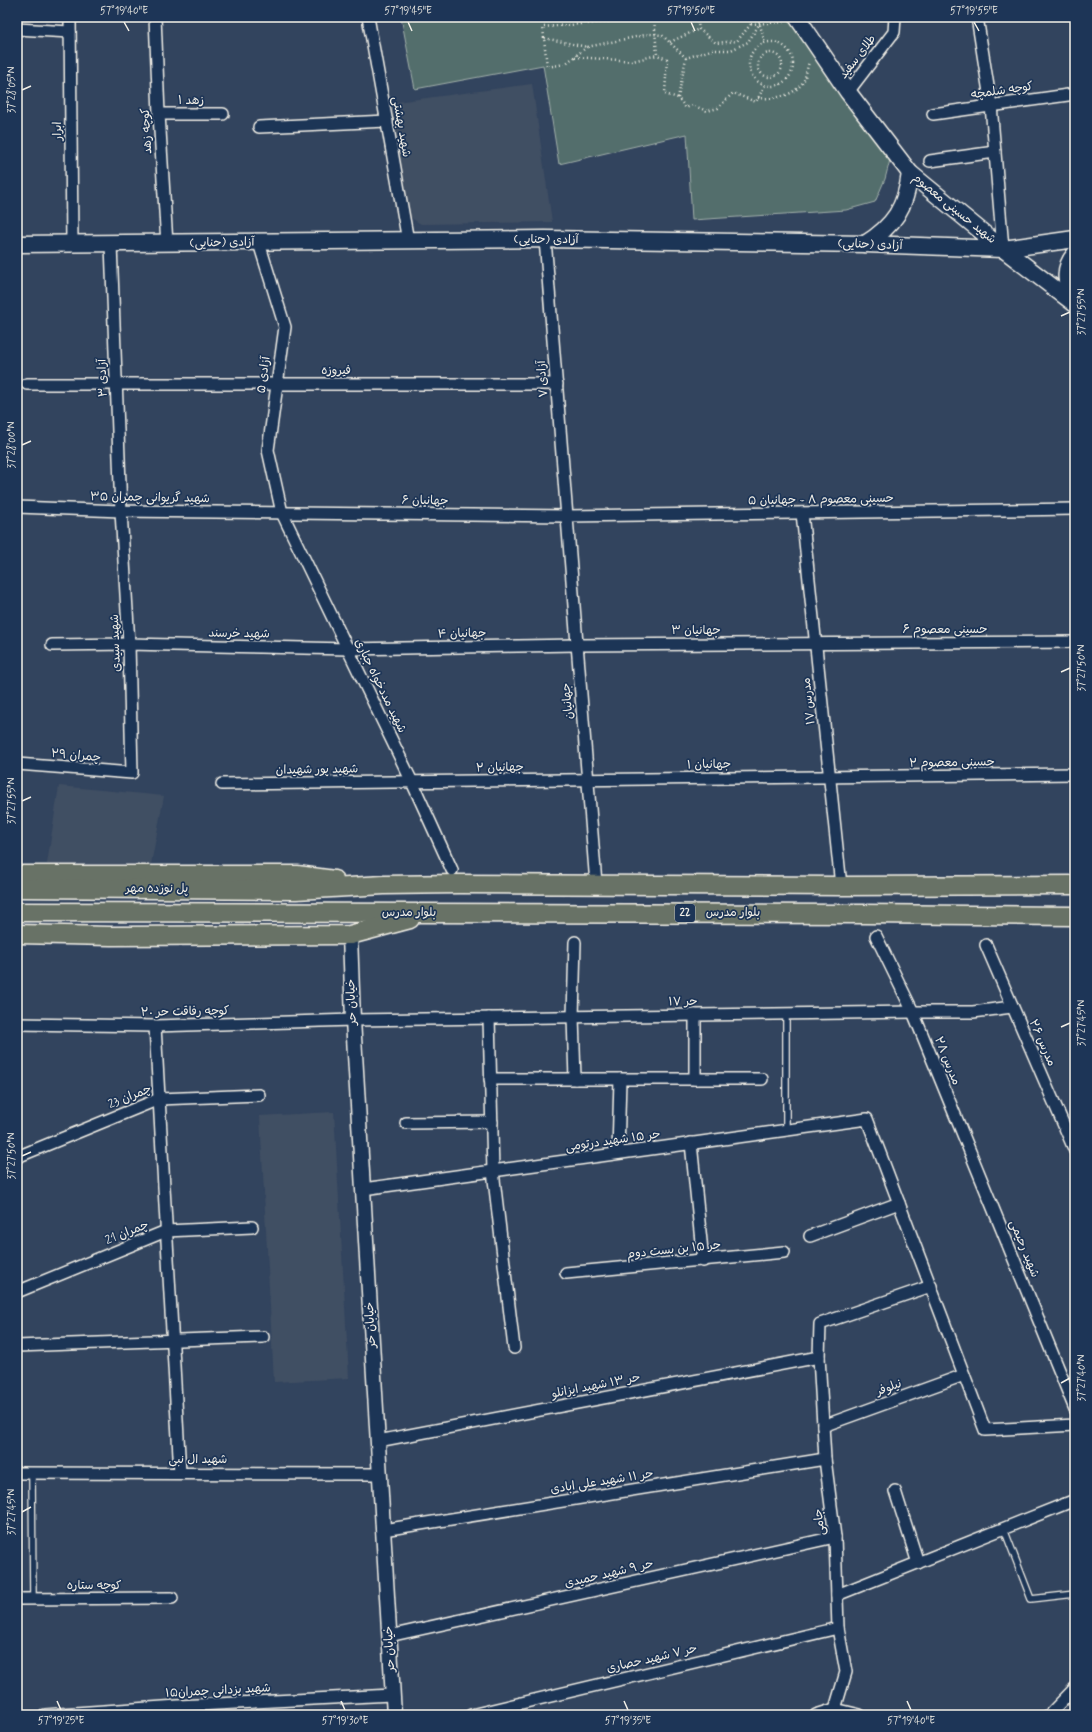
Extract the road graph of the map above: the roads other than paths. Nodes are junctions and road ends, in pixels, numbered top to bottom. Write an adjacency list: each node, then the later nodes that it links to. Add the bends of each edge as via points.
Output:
1 (70, 17): 8 (street, ابرار)
2 (155, 17): 12 (street, کوچه زهد)
3 (368, 17): 15 (street, شهید بهشتی)
4 (895, 17): 9 (street, طلای سفید, via 894,32)
5 (977, 17): 11 (street)
6 (792, 18): 9 (main road, شهید حسینی معصوم)
7 (17, 29): 8 (street)
8 (70, 32): 25 (street, ابرار)
9 (848, 92): 19 (main road, شهید حسینی معصوم)
10 (1075, 94): 11 (street, کوچه شلمچه)
11 (991, 105): 14 (street, کوچه شلمچه); 17 (street)
12 (158, 114): 13 (street, زهد ۱); 27 (street, کوچه زهد)
13 (223, 114)
14 (933, 114)
15 (387, 121): 16 (street); 22 (street, شهید بهشتی)
16 (259, 127)
17 (995, 152): 18 (street); 29 (street)
18 (930, 161)
19 (910, 173): 28 (main road, via 904,202 897,215 877,236); 29 (main road, شهید حسینی معصوم)
20 (545, 239): 22 (main road, آزادی (حنایی)); 28 (main road, آزادی (حنایی)); 35 (street, آزادی ۷)
21 (1075, 239): 29 (main road, آزادی (حنایی))
22 (408, 241): 23 (main road, آزادی (حنایی))
23 (259, 243): 27 (main road, آزادی (حنایی)); 34 (street, آزادی ۵, via 285,327)
24 (17, 244): 25 (main road, آزادی (حنایی))
25 (72, 244): 26 (main road, آزادی (حنایی))
26 (111, 244): 27 (main road, آزادی (حنایی)); 33 (street, آزادی ۳)
27 (167, 244)
28 (865, 244): 29 (main road, آزادی (حنایی))
29 (1003, 249): 31 (main road, شهید حسینی معصوم)
30 (1075, 254): 31 (main road, via 1070,259 1066,274 1067,288)
31 (1075, 303)
32 (27, 384): 33 (street, فیروزه)
33 (116, 384): 34 (street, فیروزه); 38 (street, آزادی ۳)
34 (276, 384): 35 (street, فیروزه); 39 (street, آزادی ۵, via 268,450)
35 (557, 384): 41 (street, آزادی ۷)
36 (17, 507): 38 (street, شهید گریوانی چمران ۳۵)
37 (1075, 509): 40 (street, حسینی معصوم ۸ - جهانیان ۵)
38 (121, 511): 39 (street, شهید گریوانی چمران ۳۵); 43 (street, شهید سیدی)
39 (282, 513): 41 (street, جهانیان ۶); 47 (street, شهید مددخواه جباری)
40 (802, 513): 41 (street, حسینی معصوم ۸ - جهانیان ۵); 44 (street, مدرس ۱۷)
41 (567, 516): 46 (street, جهانیان)
42 (1075, 642): 44 (street, حسینی معصوم ۶)
43 (129, 644): 45 (street, شهید خرسند); 47 (street, شهید خرسند); 49 (street, شهید سیدی)
44 (816, 644): 46 (street, جهانیان ۳); 51 (street, مدرس ۱۷)
45 (52, 645)
46 (577, 645): 47 (street, جهانیان ۴); 52 (street, جهانیان)
47 (348, 649): 53 (street, شهید مددخواه جباری)
48 (17, 764): 49 (street, چمران ۲۹)
49 (132, 774)
50 (1075, 774): 51 (street, حسینی معصوم ۲)
51 (830, 777): 52 (street, جهانیان ۱); 60 (street, مدرس ۱۷)
52 (588, 780): 53 (street, جهانیان ۲); 57 (street, جهانیان)
53 (412, 782): 54 (street, شهید پور شهیدان); 55 (street, شهید مددخواه جباری)
54 (222, 784)
55 (452, 870)
56 (17, 875): 58 (main road, via 297,875)
57 (596, 884): 58 (main road); 60 (main road)
58 (384, 885): 61 (main road, پل نوزده مهر, via 296,890)
59 (1075, 885): 60 (main road)
60 (841, 886)
61 (17, 888)
62 (17, 912): 63 (main road, پل نوزده مهر)
63 (296, 913): 64 (main road, بلوار مدرس / 22)
64 (433, 913): 65 (main road, بلوار مدرس / 22); 67 (main road)
65 (1075, 916)
66 (17, 934): 67 (main road)
67 (350, 935): 77 (street, خیابان حر)
68 (876, 936): 72 (street, مدرس ۲۸)
69 (575, 942): 75 (street)
70 (986, 945): 71 (street, مدرس ۲۶)
71 (1012, 1007): 72 (street, حر ۱۷, via 973,1012); 91 (street, مدرس ۲۶)
72 (913, 1012): 73 (street, حر ۱۷); 96 (street, مدرس ۲۸)
73 (786, 1014): 74 (street, حر ۱۷); 89 (lane)
74 (695, 1015): 75 (street, حر ۱۷); 83 (street)
75 (573, 1017): 76 (street, حر ۱۷); 81 (street)
76 (489, 1018): 77 (street, حر ۱۷); 80 (street)
77 (353, 1020): 79 (street, کوچه رفاقت حر ۲۰); 95 (street, خیابان حر)
78 (17, 1024): 79 (street, کوچه رفاقت حر ۲۰)
79 (154, 1026): 86 (street)
80 (490, 1079): 81 (street); 87 (street)
81 (575, 1079): 82 (street)
82 (620, 1079): 83 (street); 92 (street)
83 (694, 1079): 84 (street)
84 (762, 1079)
85 (259, 1095): 86 (street, چمران 23)
86 (159, 1099): 93 (street, چمران 23); 99 (street)
87 (492, 1122): 88 (street); 94 (street)
88 (406, 1123)
89 (786, 1130): 90 (street, حر ۱۵ شهید درتومی); 97 (street, حر ۱۵ شهید درتومی, via 867,1119)
90 (692, 1143): 92 (street, حر ۱۵ شهید درتومی); 102 (street)
91 (1075, 1151)
92 (618, 1153): 94 (street, حر ۱۵ شهید درتومی)
93 (17, 1157)
94 (494, 1170): 95 (street, حر ۱۵ شهید درتومی); 109 (street)
95 (363, 1188): 115 (street, خیابان حر)
96 (989, 1197): 112 (street, شهید رحیمی)
97 (899, 1203): 100 (street); 104 (street)
98 (252, 1227): 99 (street, چمران 21)
99 (166, 1231): 105 (street, چمران 21); 107 (street)
100 (810, 1236)
101 (784, 1252): 102 (street, حر ۱۵ بن بست دوم)
102 (703, 1261): 103 (street, حر ۱۵ بن بست دوم)
103 (566, 1273)
104 (931, 1286): 110 (street, جامی, via 820,1324); 111 (street)
105 (17, 1292)
106 (262, 1337): 107 (street)
107 (172, 1341): 108 (street); 119 (street)
108 (17, 1346)
109 (514, 1348)
110 (819, 1357): 114 (street, جامی); 115 (street, حر ۱۳ شهید ایزانلو)
111 (964, 1375): 113 (street, via 985,1430); 114 (street, نیلوفر)
112 (1075, 1409)
113 (1075, 1425)
114 (823, 1426): 116 (street, جامی)
115 (378, 1441): 120 (street, خیابان حر)
116 (825, 1459): 124 (street, حر ۱۱ شهید علی ابادی); 125 (street, جامی)
117 (17, 1473): 118 (street, شهید ال نبی)
118 (32, 1473): 119 (street, شهید ال نبی); 131 (lane)
119 (180, 1473): 120 (street, شهید ال نبی)
120 (379, 1474): 124 (street, خیابان حر)
121 (895, 1491): 126 (street)
122 (1075, 1500): 123 (street)
123 (1004, 1529): 126 (street); 127 (lane, via 1031,1599)
124 (383, 1530): 133 (street, خیابان حر)
125 (835, 1537): 128 (street, جامی); 133 (street, حر ۹ شهید حمیدی)
126 (918, 1563): 128 (street)
127 (1075, 1594)
128 (837, 1595): 132 (street, جامی)
129 (172, 1598): 131 (street, کوچه ستاره)
130 (17, 1599): 131 (street, کوچه ستاره)
131 (33, 1599)
132 (838, 1628): 136 (street, جامی, via 846,1672); 139 (street, حر ۷ شهید حصاری)
133 (389, 1636): 135 (street, خیابان حر)
134 (1075, 1688): 142 (street)
135 (392, 1695): 137 (street, شهید یزدانی چمران۱۵); 138 (street, خیابان حر)
136 (835, 1712): 140 (street); 141 (street)
137 (45, 1715)
138 (394, 1715)
139 (472, 1715)
140 (816, 1715)
141 (860, 1715)
142 (1049, 1715)

